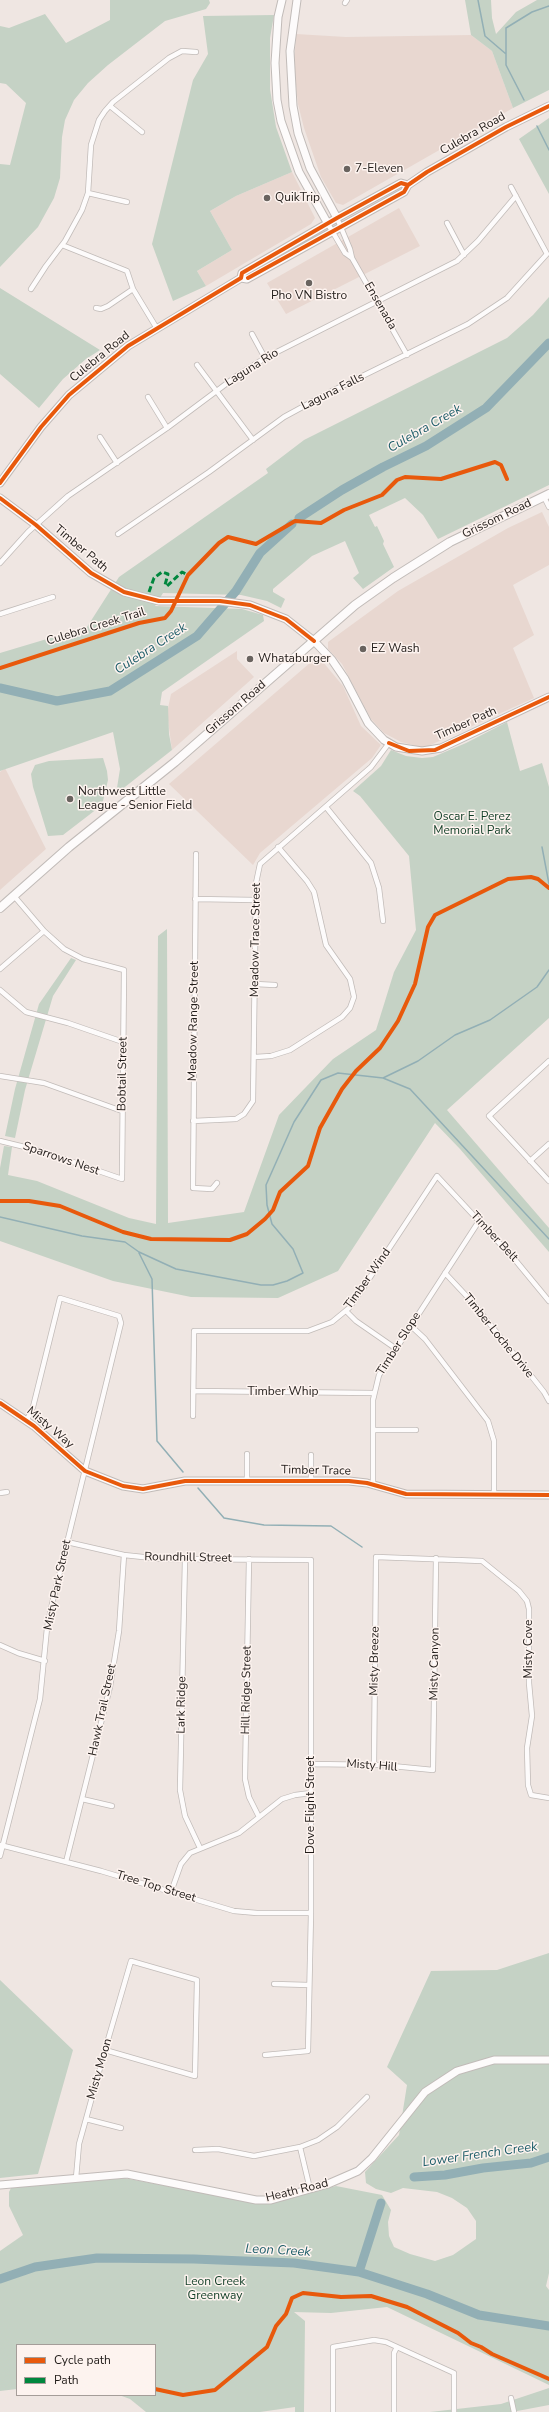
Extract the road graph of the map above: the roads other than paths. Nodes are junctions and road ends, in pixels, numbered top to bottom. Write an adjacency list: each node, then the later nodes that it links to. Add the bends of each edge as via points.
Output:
1 (282, 0): 8 (street, via 275,44 277,100 285,137)
2 (297, 0): 7 (street, via 290,42 290,78 298,133)
3 (196, 52): 4 (street, via 182,51 169,58)
4 (110, 106): 6 (street); 11 (street, via 99,120 91,145)
5 (549, 106): 9 (street, Culebra Road, via 506,126)
6 (142, 132)
7 (310, 168): 8 (street); 14 (street)
8 (299, 172): 16 (street)
9 (408, 185): 14 (street, Culebra Road, via 401,184); 17 (street, Culebra Road, via 404,192)
10 (511, 187): 12 (street)
11 (88, 193): 13 (street); 19 (street, via 82,210)
12 (516, 196): 20 (street, Laguna Rio); 29 (street, Laguna Falls, via 547,254 498,305 468,324)
13 (127, 202)
14 (337, 218): 16 (street, Culebra Road); 17 (street, Ensenada)
15 (447, 223): 20 (street)
16 (328, 224): 18 (street, Ensenada); 22 (street, Culebra Road, via 242,273)
17 (340, 227): 18 (street, Culebra Road); 21 (street, Ensenada)
18 (332, 231): 21 (street, Ensenada, via 345,253); 22 (street, Culebra Road, via 247,279)
19 (62, 245): 23 (street); 24 (street, via 127,271)
20 (464, 255): 25 (street, Laguna Rio, via 439,271)
21 (352, 258): 25 (street, Ensenada)
22 (241, 278): 27 (street, Culebra Road)
23 (31, 289)
24 (133, 289): 26 (street, via 108,306); 27 (street)
25 (377, 302): 29 (street, Ensenada); 30 (street, Laguna Rio)
26 (96, 308)
27 (156, 327): 38 (street, Culebra Road, via 100,367 69,395)
28 (252, 334): 30 (street)
29 (407, 355): 36 (street, Laguna Falls, via 303,406)
30 (265, 358): 32 (street, Laguna Rio)
31 (196, 365): 32 (street)
32 (216, 392): 34 (street, Laguna Rio); 36 (street)
33 (148, 397): 34 (street)
34 (167, 428): 37 (street, Laguna Rio)
35 (100, 437): 37 (street)
36 (253, 440): 43 (street, Laguna Falls)
37 (118, 463): 42 (street, Laguna Rio, via 68,496)
38 (0, 483)
39 (547, 495): 41 (street); 47 (main road, Grissom Road, via 412,565 355,605)
40 (0, 498): 42 (street, Timber Path)
41 (549, 507)
42 (36, 525): 44 (street, Laguna Rio); 47 (street, Timber Path, via 91,573 124,592 159,601 250,605 274,613 301,629)
43 (118, 534)
44 (0, 563)
45 (53, 597): 46 (street)
46 (0, 614)
47 (314, 641): 49 (street, Timber Path, via 346,679 368,723); 53 (main road, Grissom Road, via 175,762 69,847)
48 (549, 697): 49 (street, Timber Path, via 435,750 409,751)
49 (389, 743): 50 (street, Meadow Trace Street, via 376,762)
50 (326, 806): 51 (street, Meadow Trace Street); 57 (street, via 371,863 379,888)
51 (278, 847): 55 (street, Meadow Trace Street, via 263,860 257,871); 64 (street, via 314,892 326,945 350,979 354,997 350,1008 342,1017 290,1050 272,1056)
52 (196, 854): 54 (street, Meadow Range Street)
53 (14, 896): 56 (main road, Grissom Road); 58 (street)
54 (195, 899): 55 (street); 68 (street, Meadow Range Street)
55 (256, 900): 60 (street, Meadow Trace Street)
56 (0, 908)
57 (383, 921)
58 (44, 931): 59 (street); 63 (street, Bobtail Street, via 64,949 83,959 124,970)
59 (0, 969)
60 (255, 984): 61 (street); 64 (street, Meadow Trace Street)
61 (275, 985)
62 (0, 990): 63 (street, via 14,1005 26,1012)
63 (123, 1042): 67 (street, Bobtail Street)
64 (255, 1057): 68 (street, Meadow Trace Street, via 253,1102 244,1114 227,1121)
65 (549, 1061): 71 (street, via 489,1116)
66 (0, 1076): 67 (street, via 44,1083)
67 (122, 1111): 73 (street, Bobtail Street)
68 (193, 1120): 75 (street, Meadow Range Street, via 193,1188 212,1189)
69 (0, 1141): 73 (street, Sparrows Nest, via 41,1151)
70 (549, 1144): 71 (street)
71 (530, 1161): 74 (street)
72 (437, 1176): 76 (street, Timber Belt); 79 (street, Timber Wind)
73 (122, 1179)
74 (549, 1181)
75 (217, 1183)
76 (480, 1221): 77 (street, Timber Slope); 78 (street, Timber Belt)
77 (445, 1273): 80 (street, Timber Slope); 84 (street, Timber Loche Drive, via 474,1304)
78 (549, 1301)
79 (346, 1311): 81 (street); 82 (street, Timber Wind, via 328,1324 308,1331 194,1330)
80 (410, 1325): 81 (street, Timber Slope); 98 (street, via 439,1357 488,1421 494,1441)
81 (395, 1348): 83 (street, Timber Slope, via 379,1375)
82 (193, 1391): 83 (street, Timber Whip); 86 (street)
83 (374, 1393): 88 (street, Timber Slope)
84 (549, 1401)
85 (0, 1403): 87 (street, Misty Way)
86 (193, 1416)
87 (27, 1420): 92 (street, Misty Way); 92 (street, Misty Park Street, via 33,1407 60,1298 119,1316 121,1323)
88 (373, 1430): 89 (street); 95 (street, Timber Slope)
89 (416, 1430)
90 (247, 1454): 93 (street)
91 (311, 1456): 94 (street)
92 (85, 1471): 93 (street, Timber Trace, via 123,1486 143,1489 185,1481); 100 (street, Misty Park Street)
93 (247, 1481): 94 (street, Timber Trace)
94 (311, 1481): 95 (street, Timber Trace)
95 (373, 1484): 98 (street, Timber Trace, via 406,1494)
96 (7, 1492): 97 (street)
97 (0, 1493)
98 (494, 1495): 99 (street, Timber Trace)
99 (549, 1495)
100 (67, 1542): 101 (street, Roundhill Street); 108 (street, Misty Park Street, via 47,1628)
101 (124, 1554): 104 (street, Roundhill Street); 114 (street, Hawk Trail Street, via 119,1631 110,1687)
102 (376, 1557): 103 (street, Misty Cove); 110 (street, Misty Breeze)
103 (436, 1558): 111 (street, Misty Canyon); 113 (street, Misty Cove, via 482,1561 519,1591 527,1601 530,1619 529,1683 532,1716 528,1748 528,1785 531,1795)
104 (185, 1559): 105 (street, Roundhill Street); 118 (street, Lark Ridge, via 180,1790 185,1816)
105 (249, 1559): 106 (street, Roundhill Street); 116 (street, Hill Ridge Street, via 245,1779 249,1797)
106 (312, 1560): 109 (street, Dove Flight Street)
107 (0, 1645): 108 (street)
108 (45, 1661): 117 (street, Misty Park Street, via 40,1699)
109 (311, 1764): 110 (street, Misty Hill); 112 (street, Dove Flight Street)
110 (374, 1765): 111 (street, Misty Hill)
111 (433, 1770)
112 (311, 1793): 116 (street, via 295,1794 282,1799); 122 (street, Dove Flight Street)
113 (549, 1798)
114 (82, 1799): 115 (street); 120 (street, Hawk Trail Street)
115 (112, 1806)
116 (259, 1817): 118 (street, via 239,1833)
117 (1, 1846): 119 (street, Misty Park Street); 120 (street, Tree Top Street)
118 (200, 1848): 121 (street, via 184,1858)
119 (0, 1856)
120 (66, 1862): 121 (street, Tree Top Street)
121 (171, 1892): 122 (street, Tree Top Street, via 234,1911)
122 (311, 1913): 124 (street, Dove Flight Street)
123 (274, 1984): 124 (street)
124 (309, 1985): 126 (street, Dove Flight Street, via 308,2051)
125 (105, 2050): 125 (street, Misty Moon, via 130,1961 197,1980 195,2076); 129 (street, Misty Moon)
126 (265, 2055)
127 (549, 2060): 135 (street, Heath Road, via 488,2062 469,2066 446,2077 416,2101 366,2165 351,2175)
128 (367, 2097): 131 (street, via 337,2127 318,2140)
129 (86, 2119): 130 (street); 133 (street, Misty Moon, via 77,2153)
130 (122, 2128)
131 (300, 2147): 132 (street, via 254,2156 218,2150); 135 (street)
132 (195, 2150)
133 (76, 2178): 134 (street, Heath Road); 135 (street, Heath Road, via 127,2174 256,2200 271,2200)
134 (0, 2185)
135 (310, 2189)
136 (397, 2347): 138 (street, via 374,2340 333,2347); 139 (street, via 394,2353); 140 (street, via 454,2373)
137 (511, 2398): 141 (street)
138 (333, 2412)
139 (394, 2412)
140 (454, 2412)
141 (514, 2412)

